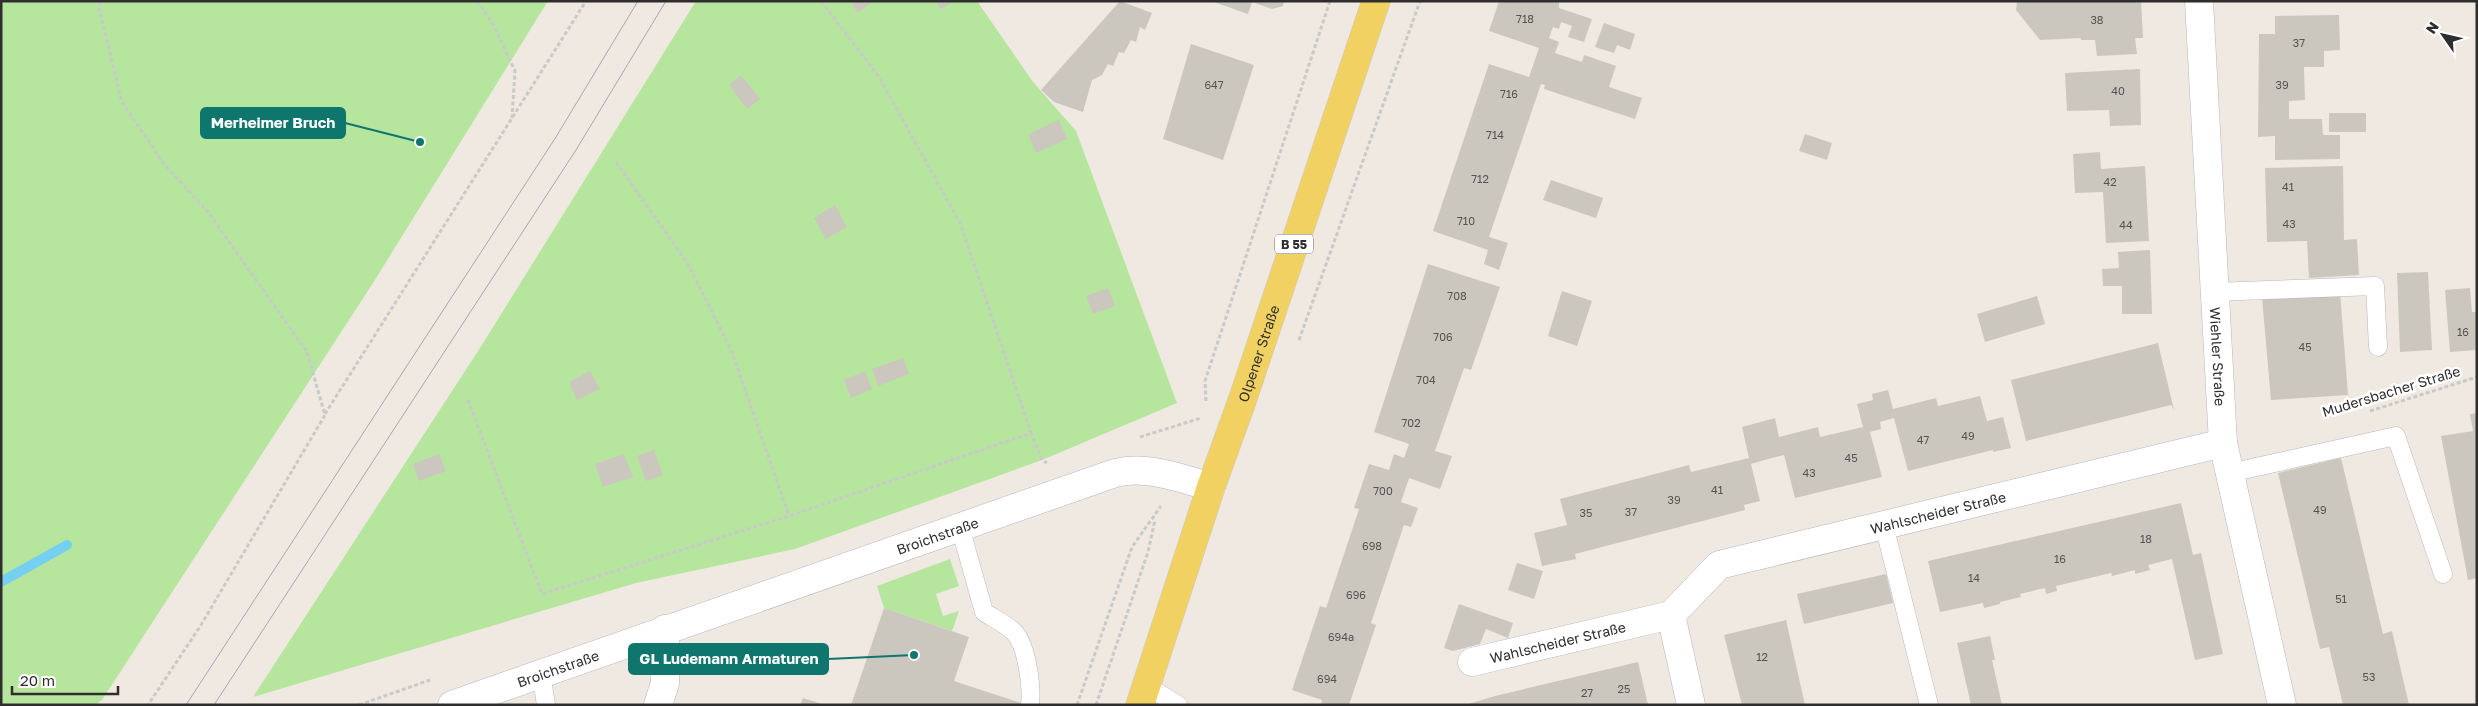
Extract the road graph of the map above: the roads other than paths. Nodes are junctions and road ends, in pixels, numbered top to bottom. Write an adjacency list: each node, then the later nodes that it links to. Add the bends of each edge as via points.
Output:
1 (1376, 1): 7 (main road, Olpener Straße / B 55)
2 (2199, 1): 3 (street, Wiehler Straße)
3 (2214, 292): 4 (lane, via 2375,286); 5 (street, Wiehler Straße)
4 (2378, 347)
5 (2223, 443): 6 (street, Wiehler Straße); 8 (street, Wahlscheider Straße)
6 (2229, 473): 10 (lane, via 2396,436); 23 (street, Wiehler Straße)
7 (1211, 487): 9 (street, Broichstraße, via 1176,476 1140,470 1115,473); 15 (main road, Olpener Straße / B 55)
8 (1884, 525): 11 (street, Wahlscheider Straße, via 1719,565); 22 (lane)
9 (960, 527): 12 (street, Broichstraße); 19 (lane, via 984,612 1014,632 1021,644 1032,692)
10 (2443, 574)
11 (1671, 615): 13 (street, Wahlscheider Straße); 21 (street)
12 (665, 629): 14 (street, Broichstraße); 18 (street, via 664,683)
13 (1472, 662)
14 (542, 673): 16 (street, Broichstraße); 17 (lane)
15 (1144, 695): 20 (lane)
16 (452, 705)
17 (546, 705)
18 (658, 705)
19 (1030, 705)
20 (1178, 705)
21 (1692, 705)
22 (1929, 705)
23 (2282, 705)

